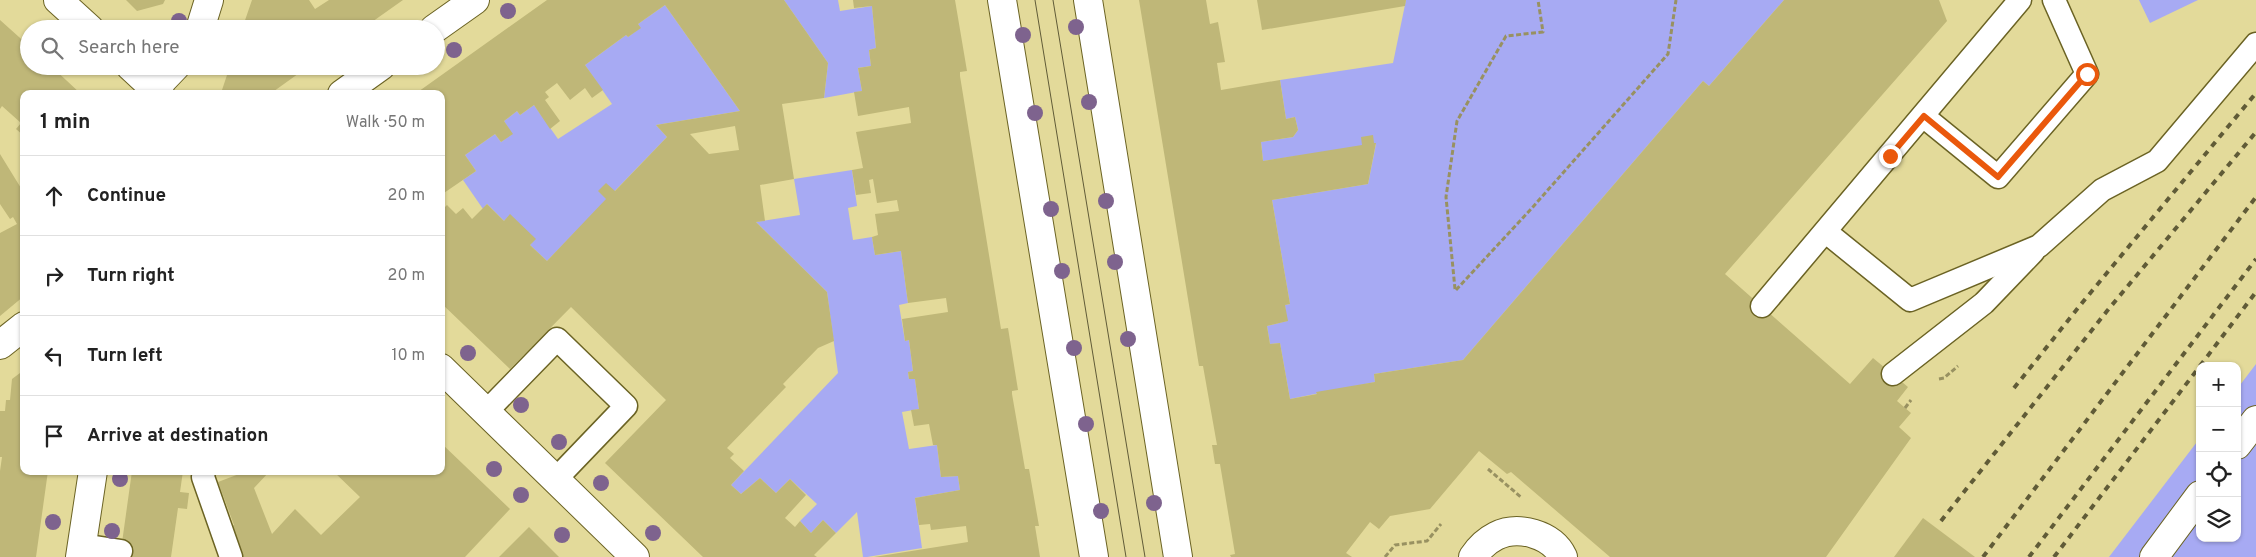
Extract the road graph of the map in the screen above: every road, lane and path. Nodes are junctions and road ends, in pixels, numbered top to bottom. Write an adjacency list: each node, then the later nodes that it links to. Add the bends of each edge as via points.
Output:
1 (58, 0): 10 (street)
2 (209, 0): 11 (street)
3 (475, 0): 12 (street)
4 (1002, 0): 40 (street)
5 (1088, 0): 41 (street)
6 (1538, 0): 7 (path, via 1543,32 1506,36 1457,121 1446,196 1456,290 1668,54)
7 (1676, 0)
8 (2020, 0): 20 (lane)
9 (2054, 0): 20 (lane, via 2087,74 1998,177)
10 (80, 20)
11 (203, 20)
12 (445, 21)
13 (2256, 44): 22 (lane, via 2158,161 2102,190)
14 (140, 75): 17 (street)
15 (169, 75): 18 (street)
16 (368, 75): 19 (street)
17 (156, 90)
18 (158, 90)
19 (348, 90)
20 (1924, 116): 21 (lane)
21 (1826, 232): 22 (lane, via 1910,300); 23 (lane)
22 (2039, 246): 27 (lane, via 1984,303)
23 (1762, 306)
24 (20, 329): 25 (street)
25 (0, 345)
26 (445, 372): 28 (street)
27 (1893, 374)
28 (486, 412): 33 (street); 33 (lane, via 557,339 626,406)
29 (2256, 420): 30 (street)
30 (2241, 440)
31 (92, 475): 36 (street)
32 (203, 475): 38 (lane)
33 (556, 479): 39 (street)
34 (2199, 497): 45 (street)
35 (1441, 524): 42 (path, via 1427,541 1395,545)
36 (81, 551): 37 (lane)
37 (121, 551)
38 (231, 557)
39 (636, 557)
40 (1094, 557)
41 (1178, 557)
42 (1385, 557)
43 (1473, 557): 44 (street, via 1482,545 1497,535 1514,531 1532,532 1548,540)
44 (1563, 557)
45 (2154, 557)

